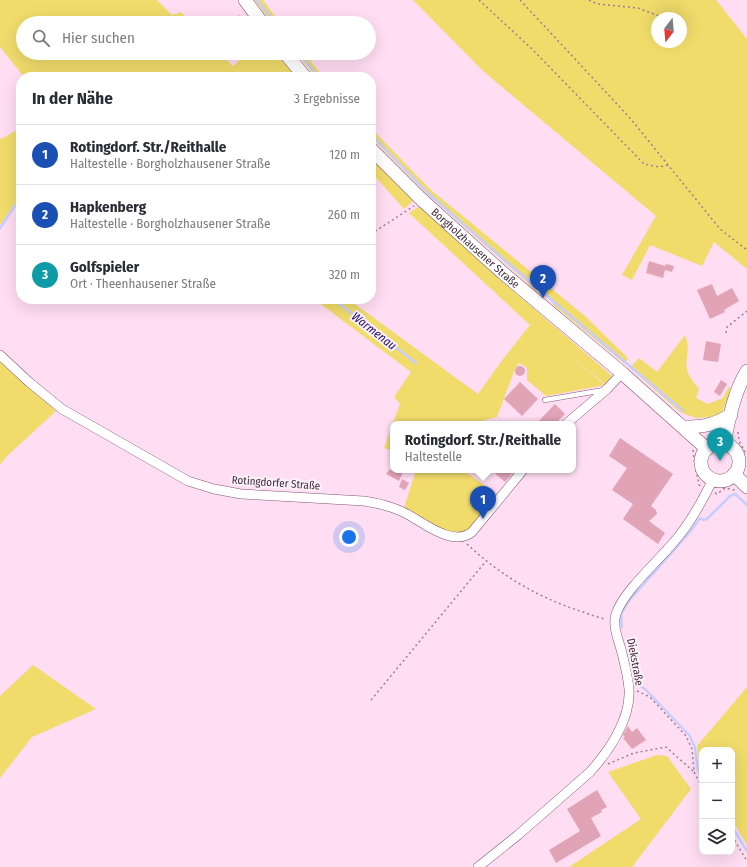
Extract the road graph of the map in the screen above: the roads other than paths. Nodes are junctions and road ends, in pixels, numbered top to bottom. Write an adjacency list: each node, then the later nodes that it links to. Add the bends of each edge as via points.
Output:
1 (245, 0): 2 (main road)
2 (257, 16)
3 (291, 60): 4 (main road)
4 (301, 72)
5 (376, 154): 8 (main road, Borgholzhausener Straße, via 422,200 503,273)
6 (0, 355): 16 (street, Rotingdorfer Straße, via 62,409 188,481 214,489 241,494 364,501 402,512 449,536 464,537 472,532)
7 (747, 371): 11 (main road, via 739,387)
8 (622, 373): 9 (street); 13 (main road, Borgholzhausener Straße)
9 (607, 389): 10 (lane); 12 (street)
10 (546, 400)
11 (731, 415): 13 (main road, via 709,425); 14 (main road)
12 (570, 421)
13 (684, 427): 15 (main road, Borgholzhausener Straße)
14 (724, 444): 15 (main road); 17 (main road, via 733,448 738,456 738,466)
15 (707, 448): 18 (main road, via 703,453 702,465 708,476)
16 (521, 473)
17 (734, 474): 18 (main road, via 724,480); 19 (main road)
18 (713, 479): 20 (street, Diekstraße, via 690,522 624,599 615,619 629,690 626,713 619,729 596,766 562,798)
19 (747, 487)
20 (478, 867)

